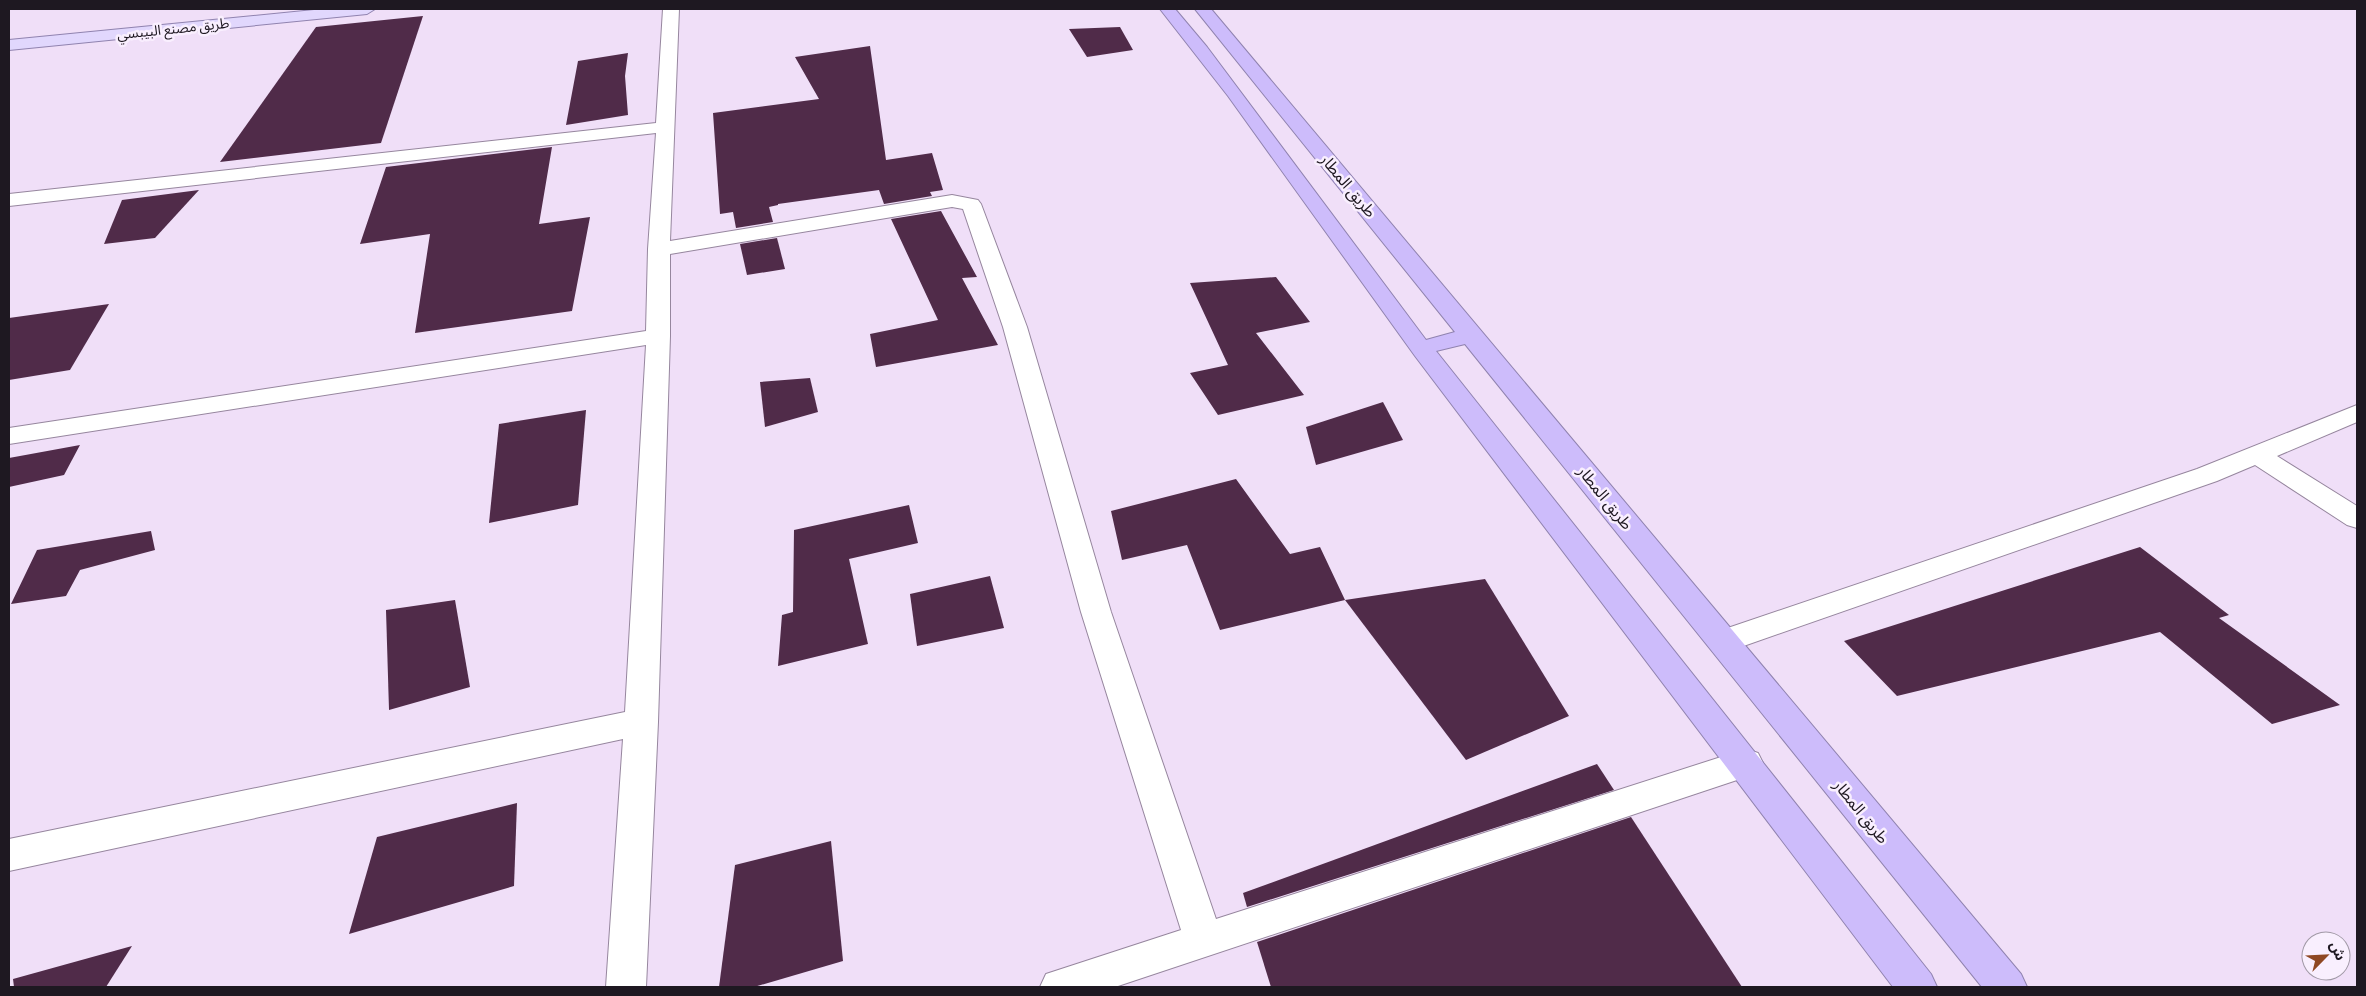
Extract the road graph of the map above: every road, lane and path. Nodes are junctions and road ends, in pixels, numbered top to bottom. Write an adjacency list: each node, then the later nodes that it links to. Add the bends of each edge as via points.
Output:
1 (367, 9): 5 (main road, طريق مصنع البيبسي)
2 (671, 9): 6 (street)
3 (1167, 9): 11 (highway, via 1255,121)
4 (1203, 9): 9 (highway, طريق المطار)
5 (9, 45)
6 (665, 127): 7 (street); 8 (street)
7 (9, 200)
8 (659, 249): 10 (street); 20 (street, via 952,201 971,204 1015,327 1096,612)
9 (1473, 335): 11 (highway); 16 (highway, طريق المطار)
10 (658, 336): 13 (street); 17 (street)
11 (1421, 348): 18 (highway)
12 (2357, 413): 14 (street)
13 (9, 436)
14 (2256, 454): 15 (street); 16 (street, via 2207,475)
15 (2357, 519)
16 (1724, 641): 24 (highway, طريق المطار)
17 (641, 722): 19 (street); 21 (street)
18 (1746, 763): 20 (street); 23 (highway)
19 (9, 855)
20 (1204, 940): 22 (street)
21 (626, 987)
22 (1060, 987)
23 (1917, 987)
24 (2007, 987)

